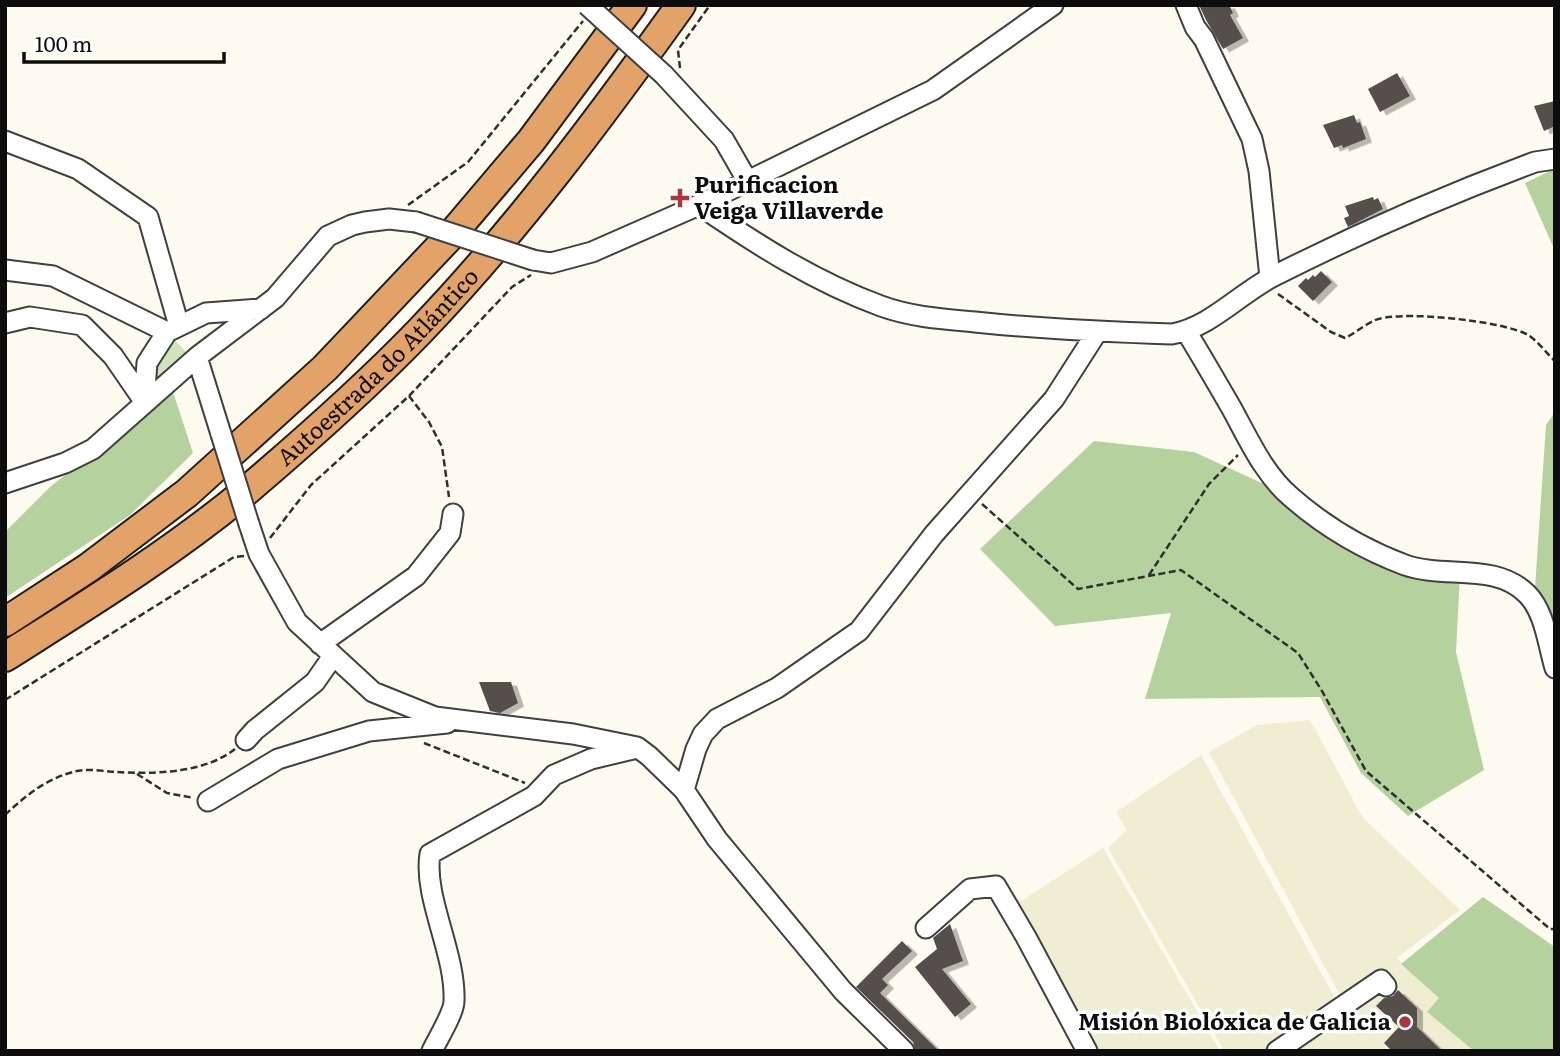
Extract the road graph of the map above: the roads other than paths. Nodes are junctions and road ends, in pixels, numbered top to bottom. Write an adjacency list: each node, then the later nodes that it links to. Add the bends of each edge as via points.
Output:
1 (632, 5): 21 (highway, Autoestrada do Atlántico, via 531,141 461,224 325,368 187,493 88,568)
2 (681, 5): 23 (highway, Autoestrada do Atlántico, via 541,193 420,330 334,415 243,494 149,565)
3 (1053, 5): 8 (street, via 933,90)
4 (1186, 5): 11 (street, via 1252,139)
5 (588, 10): 8 (street, bridge, via 672,71 724,140)
6 (5, 141): 14 (street, via 78,169 148,217)
7 (1555, 159): 11 (street, via 1527,165 1407,213)
8 (747, 180): 9 (street)
9 (699, 205): 12 (street, bridge, via 592,252 542,261 416,222 389,219 352,225 328,236); 16 (street, via 763,249 882,306 917,316)
10 (5, 270): 14 (street, via 53,276)
11 (1270, 278): 15 (street)
12 (262, 309): 14 (street, via 206,313); 17 (street)
13 (5, 323): 18 (street, via 30,317 82,325 113,356)
14 (173, 329): 18 (street, via 147,363)
15 (1186, 331): 16 (street); 24 (street, via 1261,461 1290,496 1344,536 1407,566 1509,580 1529,596 1541,618)
16 (1097, 332): 28 (street, via 1054,399 934,534 859,631 777,688 717,719 696,749)
17 (197, 357): 18 (street); 22 (street, bridge, via 259,554 297,622)
18 (144, 401): 19 (street, via 93,449)
19 (5, 483)
20 (453, 514): 22 (street, via 450,533 416,576)
21 (5, 622)
22 (327, 650): 25 (street, via 373,692 435,717); 26 (street, via 315,682)
23 (5, 657)
24 (1555, 668)
25 (469, 721): 27 (street); 29 (street, via 369,731 278,759)
26 (246, 740)
27 (637, 747): 28 (street); 32 (street, via 554,775 523,803 430,855 427,871 451,963 454,1003)
28 (684, 790): 33 (street, via 718,839 844,990)
29 (208, 801)
30 (926, 928): 34 (street, via 970,889 996,886)
31 (1386, 986): 35 (street, via 1381,980)
32 (432, 1051)
33 (904, 1051)
34 (1087, 1051)
35 (1277, 1051)

